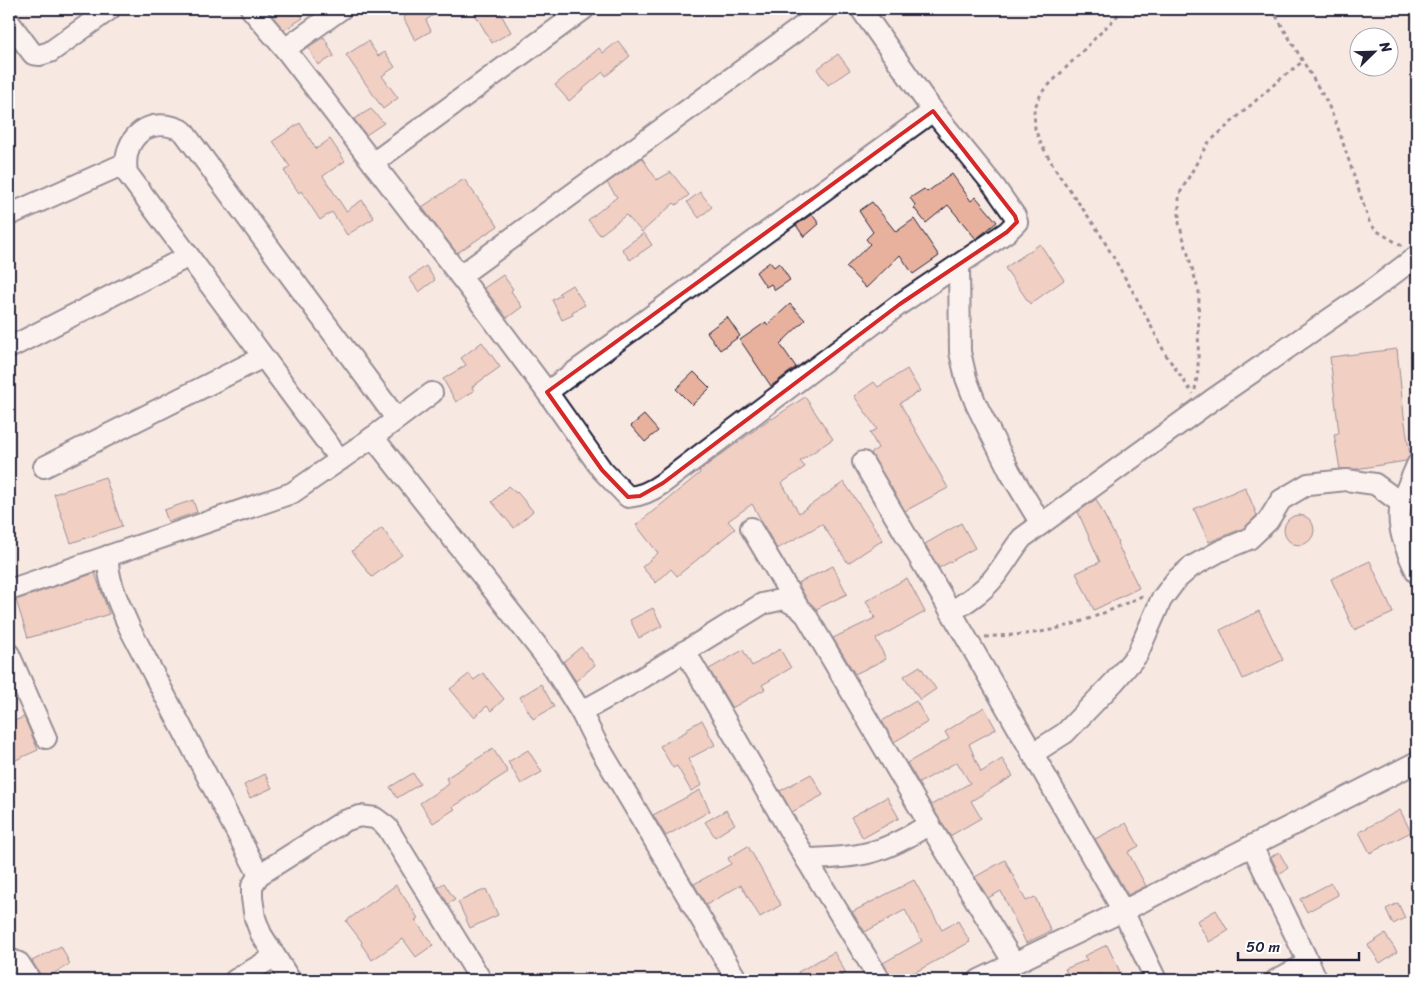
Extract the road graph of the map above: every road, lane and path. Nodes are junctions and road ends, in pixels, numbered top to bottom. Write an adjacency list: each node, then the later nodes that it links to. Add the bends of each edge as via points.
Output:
1 (110, 9): 9 (street, via 50,52 40,55 33,54)
2 (251, 9): 10 (street)
3 (341, 9): 10 (street)
4 (584, 9): 14 (street)
5 (826, 9): 19 (street)
6 (861, 9): 12 (street)
7 (1124, 9): 11 (path, via 1042,92 1034,109 1035,129 1057,172 1099,232 1166,355 1194,397 1198,370 1199,292 1179,223 1180,195 1207,144)
8 (1272, 9): 11 (path)
9 (9, 22)
10 (285, 49): 14 (street)
11 (1302, 62): 17 (path, via 1327,102 1338,128 1370,224)
12 (933, 111): 18 (street, via 1015,216 1016,222 1007,232); 22 (street)
13 (126, 163): 15 (street); 16 (street, via 127,173); 24 (street, via 130,144 144,130 164,125 183,131)
14 (373, 163): 19 (street)
15 (9, 215)
16 (189, 256): 20 (street); 21 (street)
17 (1416, 257): 31 (street)
18 (959, 265): 22 (street, via 893,310 652,491 640,496 628,497 602,470); 31 (street, via 960,352 966,378 1010,472)
19 (460, 276): 22 (street)
20 (9, 348)
21 (263, 357): 26 (street); 29 (street)
22 (547, 392)
23 (432, 393): 24 (street)
24 (396, 418): 25 (street)
25 (373, 437): 26 (street); 42 (street, via 550,661)
26 (340, 460): 33 (street, via 292,493)
27 (863, 462): 38 (street)
28 (1417, 465): 30 (street)
29 (44, 467)
30 (1401, 503): 34 (street, via 1401,534); 44 (street, via 1375,484 1346,480 1308,484 1281,500 1268,521 1249,539 1191,567 1176,580 1161,600 1137,655 1065,733)
31 (1042, 524): 38 (street, via 1022,538 991,581)
32 (751, 528): 37 (street)
33 (108, 556): 35 (street); 49 (street, via 107,569 113,590 130,629)
34 (1417, 573)
35 (9, 590)
36 (1152, 591): 39 (path, via 1069,626)
37 (798, 607): 40 (street, via 784,598 762,604); 46 (street)
38 (951, 612): 39 (street)
39 (967, 639): 44 (street)
40 (685, 651): 42 (street); 48 (street)
41 (9, 654): 43 (street)
42 (581, 712): 60 (street)
43 (46, 738)
44 (1032, 754): 50 (street)
45 (1417, 762): 47 (street)
46 (929, 824): 48 (street, via 891,846 866,855); 53 (street)
47 (1252, 846): 50 (street); 54 (street)
48 (806, 858): 61 (street)
49 (259, 876): 51 (street, via 252,886 255,918); 59 (street, via 344,821 360,816 375,818 387,827)
50 (1123, 911): 53 (street); 62 (street)
51 (274, 957): 57 (street); 58 (street)
52 (9, 959): 56 (street, via 19,963)
53 (1014, 963): 55 (street)
54 (1313, 972): 63 (street)
55 (989, 978)
56 (30, 980)
57 (234, 980)
58 (290, 980)
59 (481, 980)
60 (737, 980)
61 (880, 980)
62 (1156, 980)
63 (1276, 980)

